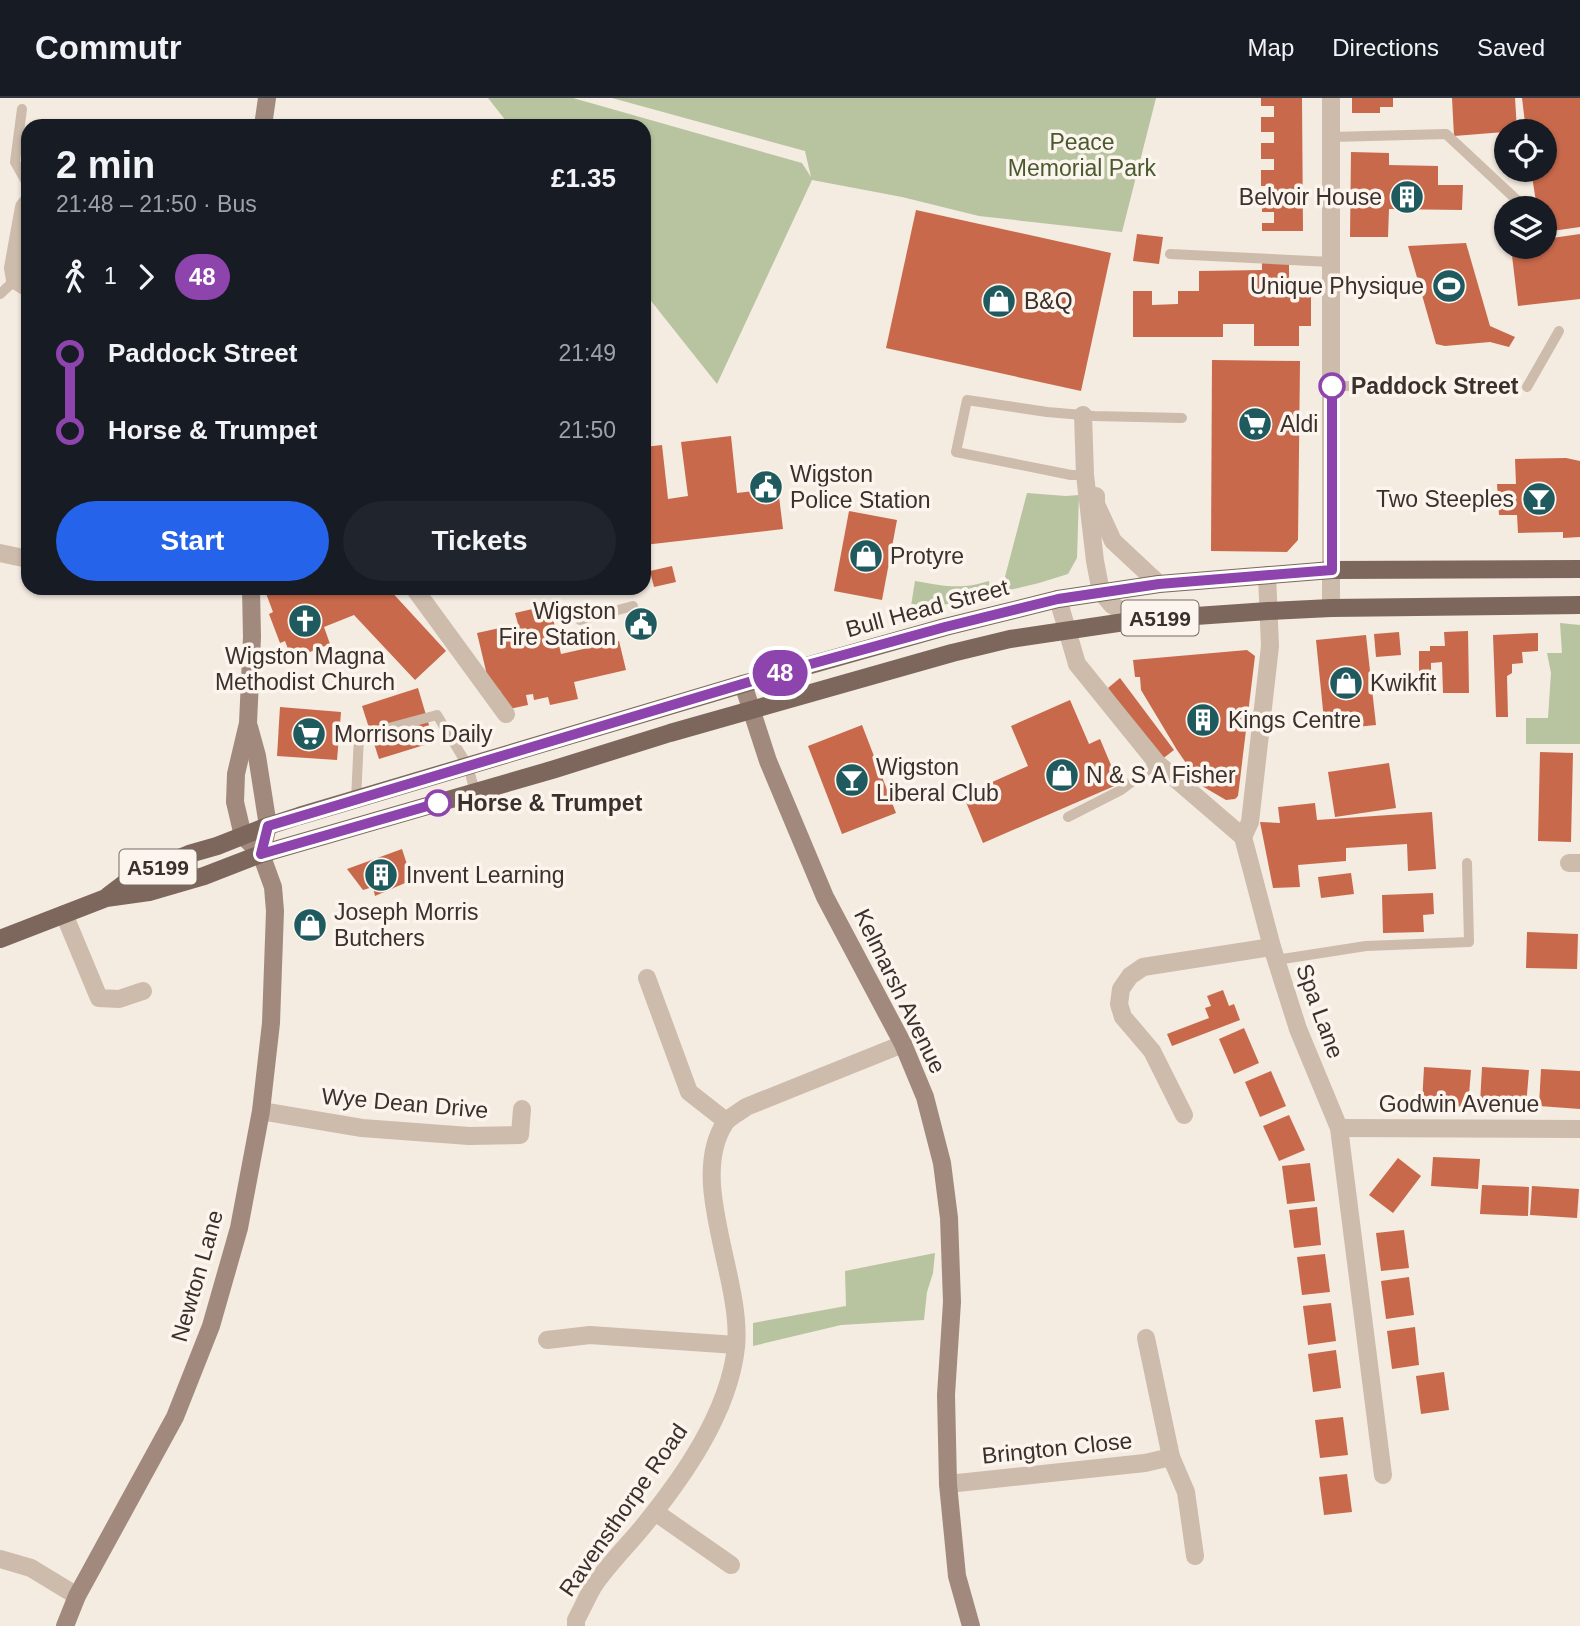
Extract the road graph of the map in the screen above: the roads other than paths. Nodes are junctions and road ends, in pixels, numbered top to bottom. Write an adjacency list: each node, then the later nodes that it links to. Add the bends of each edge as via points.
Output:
1 (267, 98): 4 (street)
2 (1331, 98): 5 (street)
3 (22, 109): 6 (lane, via 15,162)
4 (264, 119)
5 (1331, 137): 7 (lane, via 1446,134); 10 (street)
6 (21, 173)
7 (1512, 196)
8 (21, 224): 11 (street, via 13,268)
9 (1170, 254): 10 (lane)
10 (1331, 262): 14 (street)
11 (21, 284): 12 (lane)
12 (0, 294)
13 (1559, 331): 16 (lane)
14 (1332, 386): 15 (lane); 23 (street)
15 (1373, 386)
16 (1527, 387)
17 (1089, 415): 18 (lane); 19 (street); 19 (lane, via 967,400 956,452); 25 (street, via 1096,504 1113,541)
18 (1182, 418)
19 (1085, 475): 26 (street)
20 (0, 553): 21 (street)
21 (21, 558)
22 (1580, 569): 23 (main road, Bull Head Street / A5199)
23 (1332, 570): 24 (main road, Bull Head Street / A5199); 32 (street)
24 (1267, 575): 25 (main road, Bull Head Street / A5199); 33 (street)
25 (1159, 584): 26 (main road, Bull Head Street / A5199)
26 (1101, 592): 29 (main road, Bull Head Street / A5199); 35 (street, via 1112,606)
27 (251, 595): 41 (street)
28 (419, 595): 40 (street)
29 (1058, 599): 36 (street); 37 (main road, Bull Head Street / A5199)
30 (1580, 605): 32 (main road, A5199)
31 (633, 606): 34 (lane)
32 (1331, 608): 33 (main road, A5199)
33 (1268, 611): 35 (main road, A5199); 50 (street, via 1270,646 1250,822)
34 (580, 620)
35 (1138, 620): 36 (main road, A5199)
36 (1067, 630): 39 (main road, A5199, via 952,653); 43 (street, via 1077,664)
37 (743, 684): 38 (main road, Bull Head Street / A5199); 39 (street, Kelmarsh Avenue)
38 (662, 708): 42 (lane); 44 (main road, Bull Head Street / A5199)
39 (750, 710): 42 (main road, A5199); 59 (street, Kelmarsh Avenue, via 825,897)
40 (506, 714)
41 (248, 723): 48 (street); 49 (street, via 236,774 235,802)
42 (670, 733): 45 (main road, A5199)
43 (1157, 763): 47 (lane, via 1121,790); 50 (street)
44 (468, 766): 45 (lane); 46 (main road, Bull Head Street / A5199); 46 (lane, via 437,715 359,736)
45 (475, 792): 51 (main road)
46 (356, 800): 48 (main road, Bull Head Street / A5199)
47 (1068, 817)
48 (268, 826): 49 (main road, Bull Head Street); 51 (street)
49 (243, 836): 51 (street); 53 (main road, Bull Head Street / A5199, via 133,877)
50 (1244, 837): 56 (street, Spa Lane)
51 (261, 854): 53 (main road, A5199, via 149,892); 61 (street, Newton Lane, via 273,887 275,911 271,1023)
52 (1467, 863): 56 (lane, via 1469,942)
53 (106, 898): 54 (main road, A5199)
54 (64, 914): 55 (main road, A5199); 58 (street, via 99,999 119,999)
55 (0, 939)
56 (1274, 953): 62 (street, via 1143,967 1121,989 1123,1017 1152,1051); 64 (street, Spa Lane, via 1298,1029)
57 (647, 978): 63 (street, via 689,1093)
58 (143, 991)
59 (903, 1044): 63 (street, via 746,1107); 71 (street, Kelmarsh Avenue, via 925,1097 942,1163 949,1218)
60 (522, 1109): 61 (street, Wye Dean Drive, via 520,1135 469,1136 362,1128)
61 (261, 1111): 76 (street, Newton Lane, via 239,1228 211,1326 175,1417)
62 (1184, 1115)
63 (726, 1121): 68 (street, Ravensthorpe Road, via 711,1161 711,1183 734,1296)
64 (1339, 1128): 65 (street, Godwin Avenue); 70 (street, Spa Lane)
65 (1580, 1129)
66 (1146, 1338): 69 (street, Brington Close)
67 (547, 1340): 68 (street, via 590,1335)
68 (736, 1345): 72 (street, Ravensthorpe Road, via 725,1396 700,1447)
69 (1171, 1457): 71 (street, Brington Close, via 1145,1464); 73 (street, Brington Close, via 1186,1492)
70 (1383, 1475)
71 (948, 1484): 79 (street, Kelmarsh Avenue, via 957,1576)
72 (655, 1512): 75 (street); 78 (street, Ravensthorpe Road, via 594,1585)
73 (1195, 1556)
74 (0, 1559): 76 (street, via 31,1568)
75 (731, 1565)
76 (77, 1596): 77 (street, Newton Lane)
77 (65, 1626)
78 (576, 1626)
79 (971, 1626)

